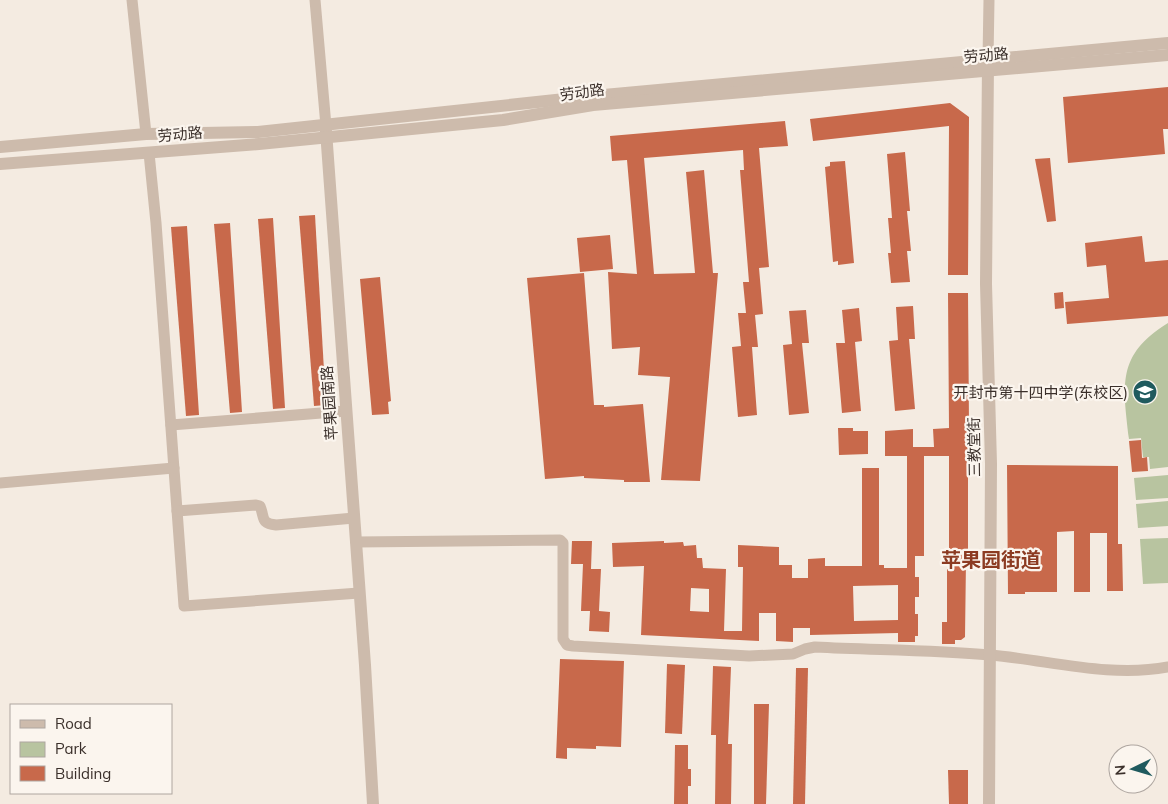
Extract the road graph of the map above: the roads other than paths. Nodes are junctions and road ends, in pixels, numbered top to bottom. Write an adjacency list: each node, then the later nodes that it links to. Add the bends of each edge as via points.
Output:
1 (132, 0): 8 (street)
2 (315, 0): 7 (street, 苹果园南路)
3 (988, 0): 6 (street, 三教堂街)
4 (1168, 43): 6 (street, 劳动路)
5 (1168, 55): 6 (street, 劳动路)
6 (988, 65): 7 (street, 劳动路, via 593,106 503,120); 20 (street, 三教堂街, via 986,284 991,464)
7 (326, 131): 8 (street, 劳动路); 10 (street, 劳动路); 12 (street, 苹果园南路)
8 (146, 134): 9 (street, 劳动路)
9 (0, 147)
10 (149, 152): 11 (street, 劳动路); 13 (street)
11 (0, 164)
12 (346, 411): 13 (street); 17 (street, 苹果园南路)
13 (171, 425): 14 (street)
14 (174, 468): 15 (street); 16 (street)
15 (0, 482)
16 (177, 511): 17 (street, via 256,505 260,506 263,520 276,525); 19 (street, via 184,606)
17 (354, 518): 18 (street, 苹果园南路)
18 (356, 542): 19 (street, 苹果园南路); 20 (street, via 560,540 563,543 563,639 566,645 749,656 794,654 816,647)
19 (359, 593): 22 (street, 苹果园南路)
20 (990, 655): 21 (street, via 1114,670); 23 (street, 三教堂街)
21 (1168, 667)
22 (372, 804)
23 (989, 804)

